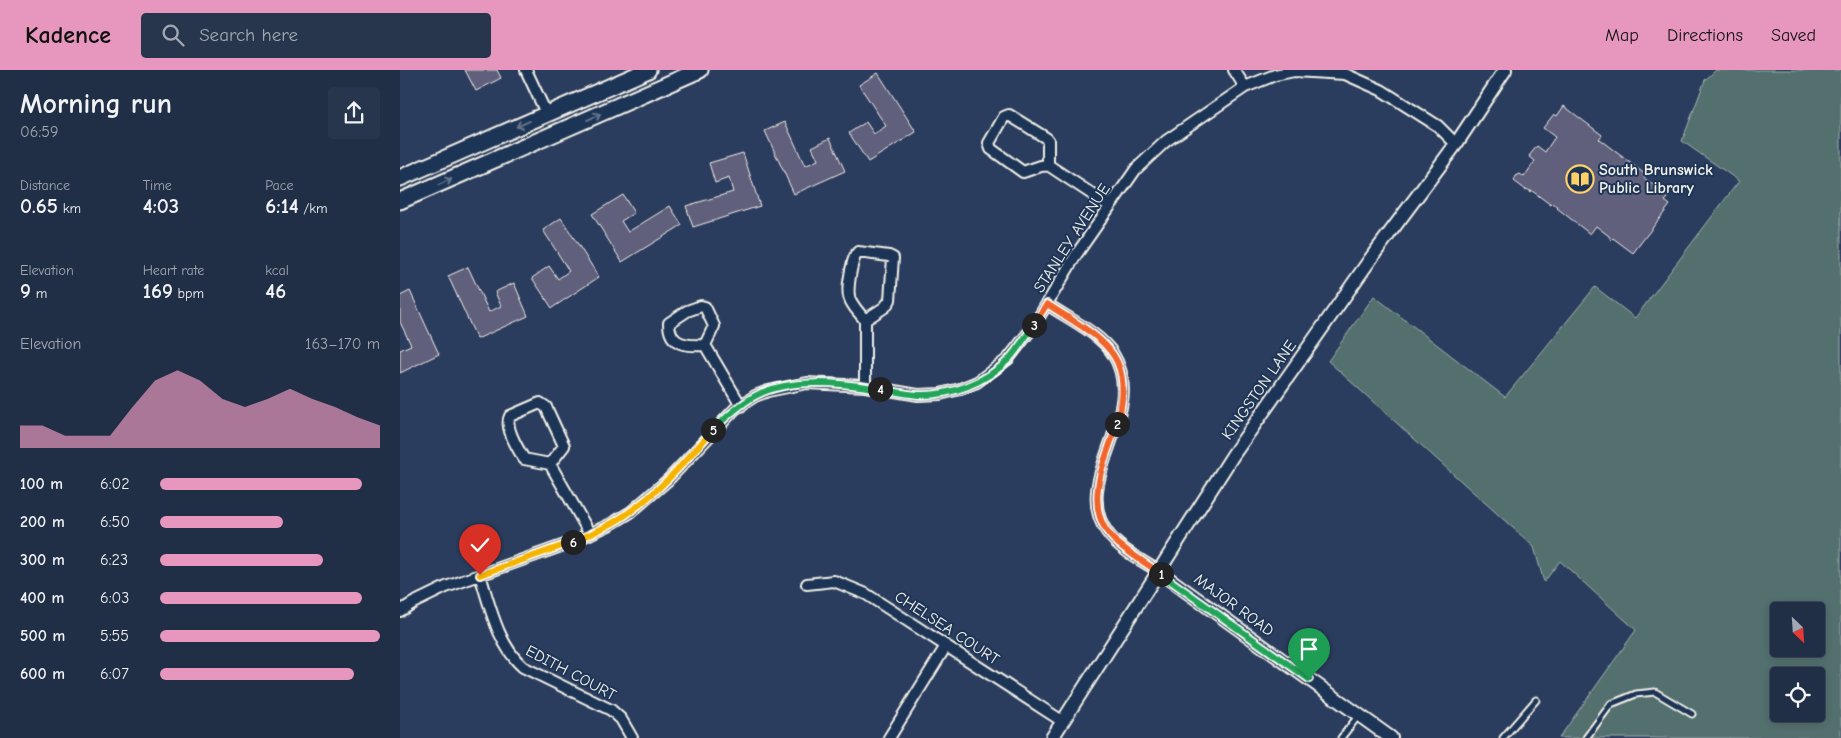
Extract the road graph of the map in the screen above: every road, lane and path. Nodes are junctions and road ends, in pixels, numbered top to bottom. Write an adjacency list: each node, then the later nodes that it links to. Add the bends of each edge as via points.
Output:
1 (526, 70): 8 (street)
2 (648, 70): 8 (main road)
3 (700, 70): 12 (main road, one-way to 3)
4 (1234, 70): 7 (street)
5 (1505, 70): 9 (street, KINGSTON LANE)
6 (1345, 72): 7 (street, STANLEY AVENUE, via 1294,71); 9 (street, STANLEY AVENUE, via 1381,90 1438,126)
7 (1245, 87): 13 (street, STANLEY AVENUE, via 1151,153)
8 (546, 113): 11 (main road, one-way to 11)
9 (1456, 144): 21 (street, KINGSTON LANE, via 1374,254 1233,455)
10 (1048, 165): 10 (street, via 1023,172 991,149 989,143 1004,117 1009,115 1048,140); 13 (street)
11 (400, 178)
12 (400, 201)
13 (1110, 206): 14 (street, STANLEY AVENUE)
14 (1047, 304): 17 (street, STANLEY AVENUE, via 1008,359 977,382 940,394 918,395); 21 (street, MAJOR ROAD, via 1103,342 1119,365 1124,385 1122,406 1098,484 1098,509 1104,526 1115,541)
15 (865, 320): 15 (street, via 852,304 847,291 854,256 858,252 893,258 890,300); 17 (street)
16 (705, 345): 16 (street, via 682,344 671,332 669,323 687,311 705,307 714,326); 18 (street)
17 (865, 386): 18 (street, STANLEY AVENUE, via 807,383 768,390)
18 (741, 406): 20 (street, STANLEY AVENUE, via 722,421 651,495 630,512)
19 (550, 464): 19 (street, via 524,459 508,426 510,416 540,403 546,406 564,446); 20 (street)
20 (590, 534): 22 (street, STANLEY AVENUE)
21 (1158, 572): 28 (street, MAJOR ROAD); 29 (street, KINGSTON LANE)
22 (480, 575): 24 (street, STANLEY AVENUE, via 412,603); 30 (street, EDITH COURT, via 497,625 514,659 523,667 611,710 621,719)
23 (807, 584): 25 (street, CHELSEA COURT, via 834,581 866,594)
24 (400, 612)
25 (946, 646): 29 (street, CHELSEA COURT); 31 (street)
26 (1536, 700): 35 (lane)
27 (1692, 714): 36 (lane, via 1655,692 1636,694 1611,704)
28 (1359, 715): 33 (lane); 34 (street, MAJOR ROAD)
29 (1062, 722): 32 (street, KINGSTON LANE)
30 (632, 738)
31 (889, 738)
32 (1052, 738)
33 (1342, 738)
34 (1391, 738)
35 (1503, 738)
36 (1586, 738)

